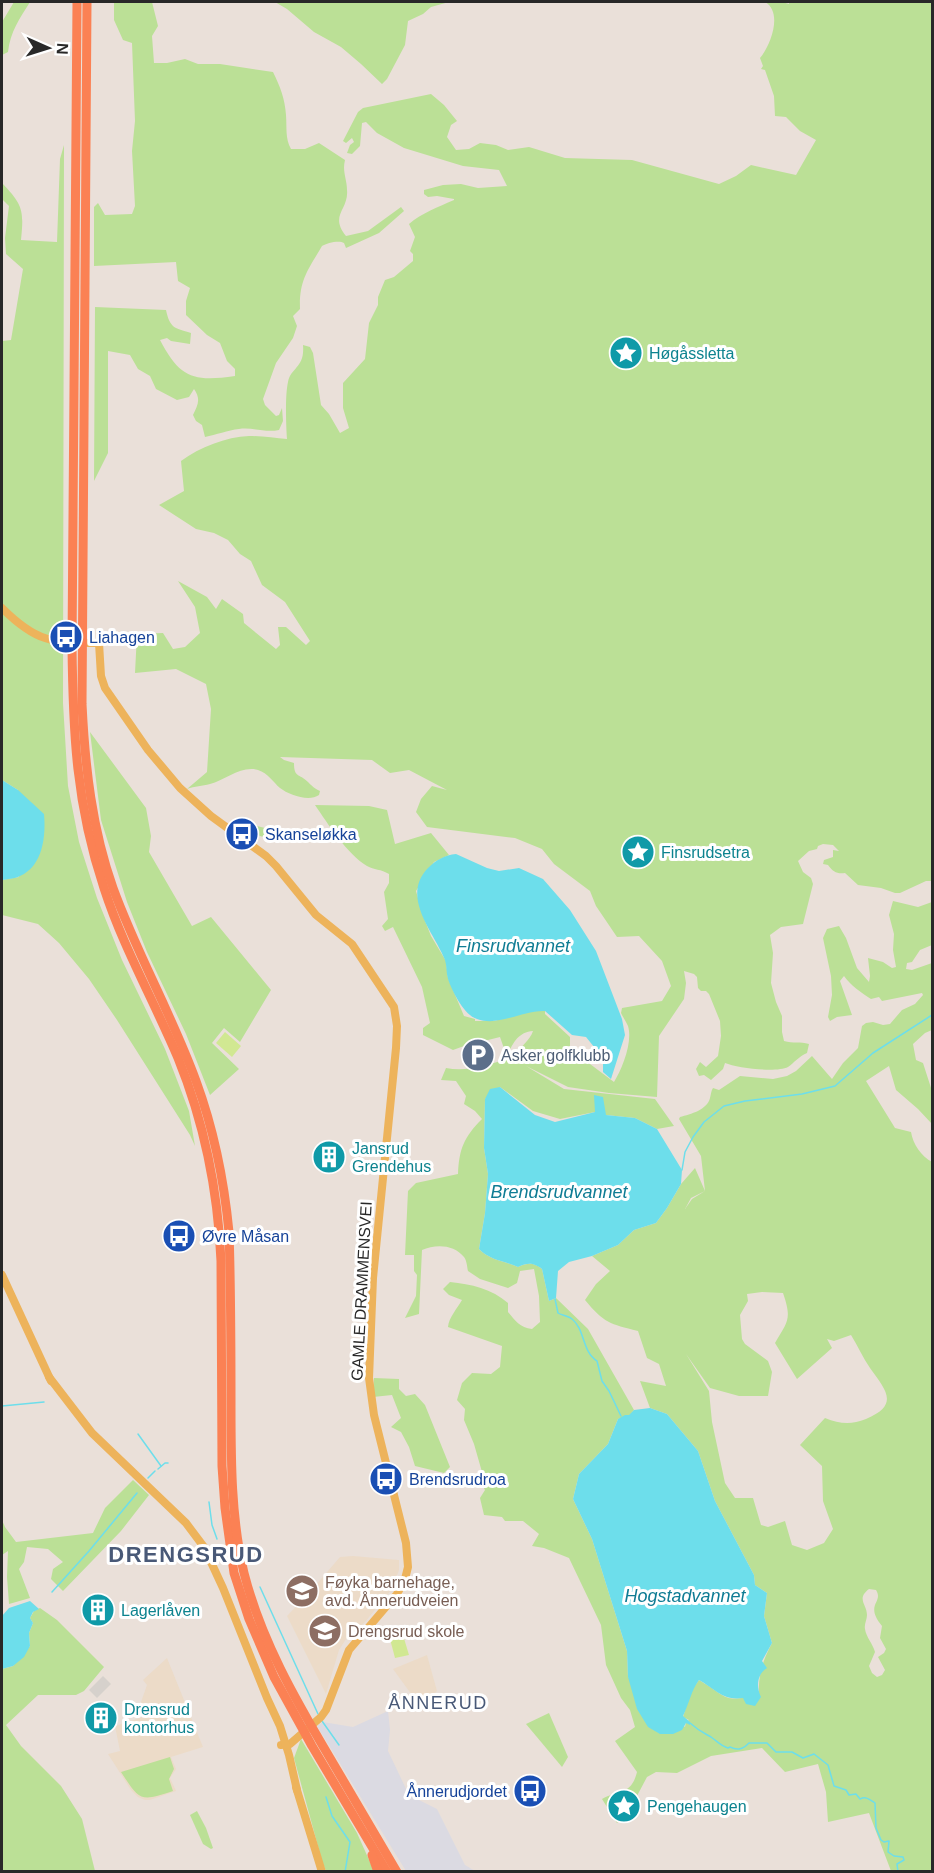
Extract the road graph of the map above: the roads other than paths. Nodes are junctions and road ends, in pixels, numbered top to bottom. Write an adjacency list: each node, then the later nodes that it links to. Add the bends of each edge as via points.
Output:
1 (77, 2): 6 (highway, via 72,669 80,791 104,890 174,1048 198,1117 213,1178 221,1261 222,1458 234,1573 274,1677)
2 (87, 2): 10 (highway, via 82,704 88,789 113,887 186,1054 216,1145 229,1232 234,1508 250,1595 281,1673)
3 (2, 608): 5 (main road, GAMLE DRAMMENSVEI, via 30,632 46,639 95,643 105,688 154,758 198,805 266,856 316,915 352,944 394,1007 398,1026 373,1278 369,1378 408,1567 397,1594 349,1650 321,1717)
4 (2, 1275): 5 (main road, via 49,1377 92,1433 189,1527 204,1547 267,1698)
5 (290, 1741): 7 (main road, via 297,1790)
6 (358, 1823): 8 (highway); 9 (highway)
7 (322, 1872)
8 (378, 1872)
9 (387, 1872)
10 (397, 1872)

